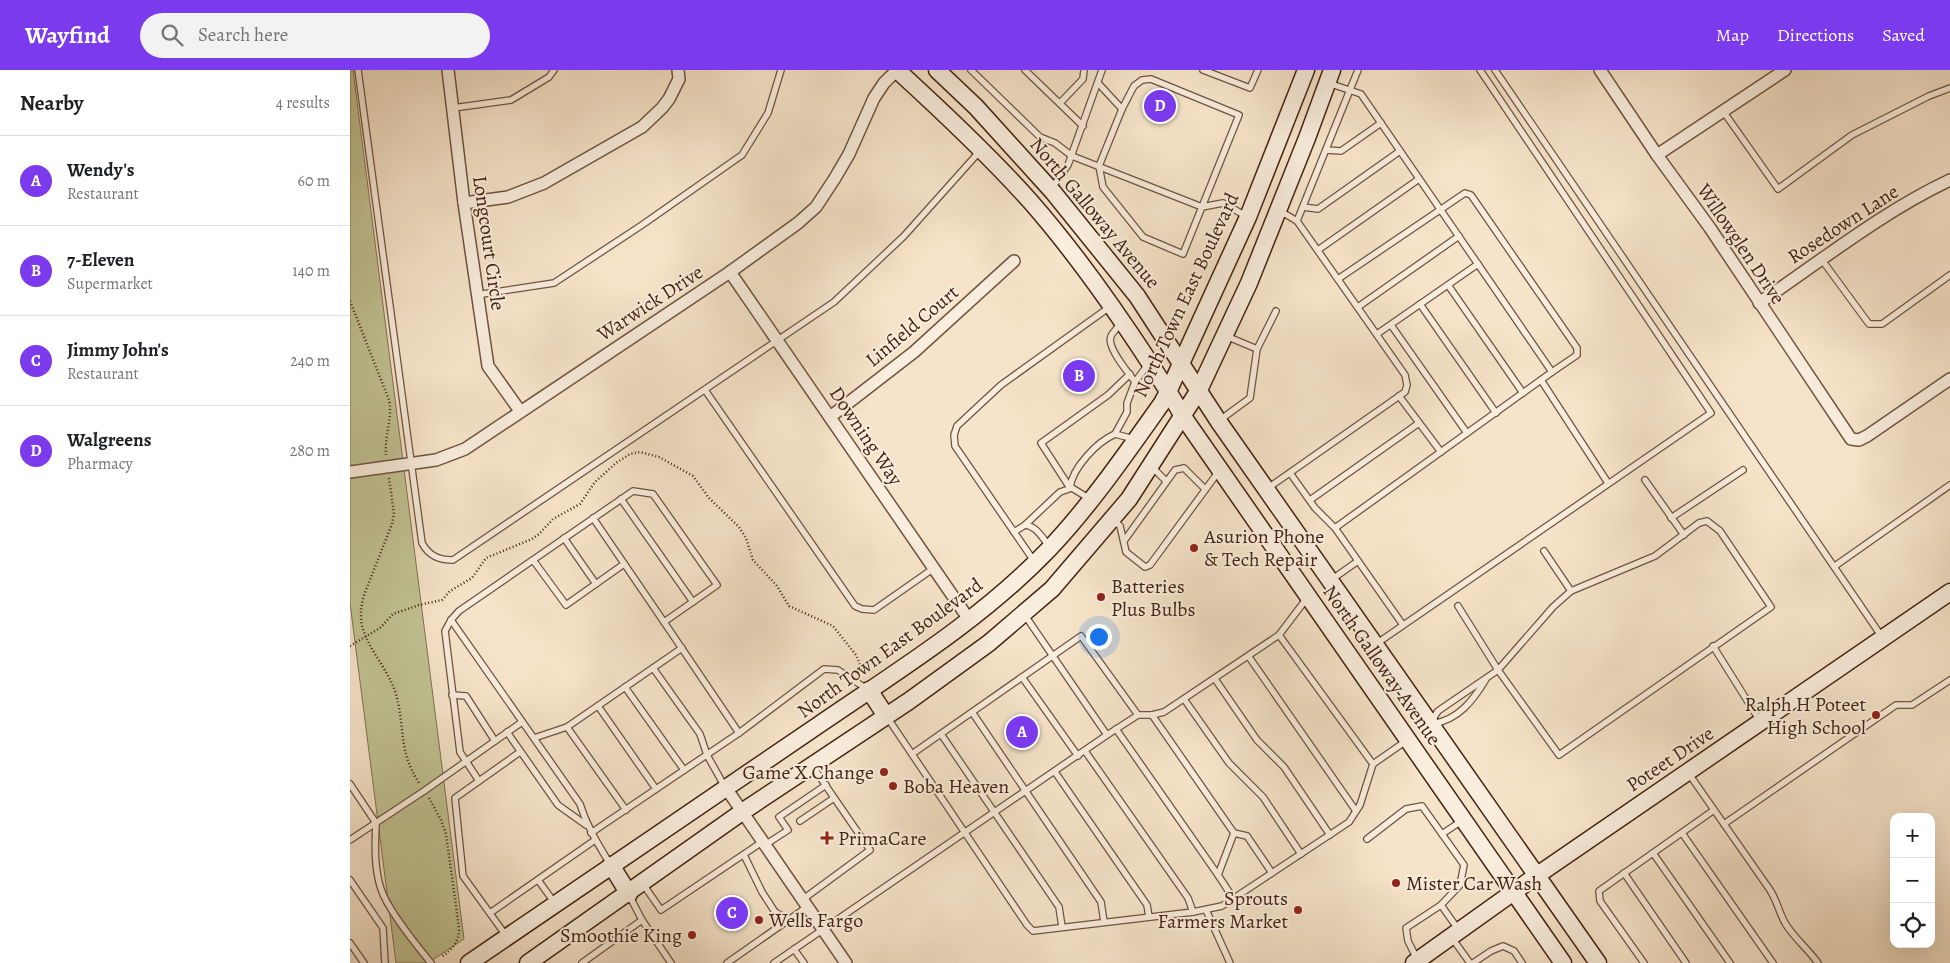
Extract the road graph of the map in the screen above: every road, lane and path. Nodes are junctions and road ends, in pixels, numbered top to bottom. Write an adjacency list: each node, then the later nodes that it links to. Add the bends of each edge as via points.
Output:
1 (358, 70): 92 (lane)
2 (448, 70): 25 (street, Longcourt Circle)
3 (554, 70): 25 (lane, via 549,77 511,100)
4 (678, 70): 40 (street, via 680,79 669,99 642,126 544,183 508,196)
5 (781, 70): 57 (lane, via 768,113 742,155 554,283)
6 (897, 70): 30 (main road, North Galloway Avenue); 53 (street, Warwick Drive, via 874,98 849,154 816,207)
7 (937, 70): 38 (main road, North Galloway Avenue, via 976,107)
8 (971, 70): 34 (lane, via 1040,137)
9 (1026, 70): 24 (lane)
10 (1084, 70): 24 (lane, via 1083,79)
11 (1102, 70): 21 (lane)
12 (1203, 70): 13 (lane, via 1250,88)
13 (1258, 70)
14 (1358, 70): 23 (lane)
15 (1480, 70): 101 (lane, via 1711,413)
16 (1495, 70): 125 (lane)
17 (1600, 70): 33 (street, Willowglen Drive)
18 (1784, 70): 27 (street)
19 (1303, 72): 20 (main road); 39 (main road, North Town East Boulevard)
20 (1329, 76): 23 (lane); 44 (main road)
21 (1098, 83): 26 (lane); 29 (lane)
22 (1950, 88): 27 (lane, via 1852,135 1778,189)
23 (1350, 90): 28 (lane, via 1361,94); 31 (lane)
24 (1060, 103): 29 (lane)
25 (453, 108): 40 (street, Longcourt Circle)
26 (1122, 108): 35 (lane); 42 (lane, via 1134,86 1142,80 1151,79 1239,115)
27 (1723, 111): 33 (street)
28 (1381, 123): 31 (lane, via 1341,151); 32 (lane)
29 (1083, 126): 34 (lane)
30 (980, 150): 41 (main road, North Galloway Avenue); 68 (lane, via 904,236 834,302)
31 (1326, 150): 43 (lane)
32 (1400, 151): 36 (lane); 43 (lane, via 1318,209)
33 (1657, 155): 59 (street, Willowglen Drive)
34 (1072, 156): 35 (lane); 38 (lane)
35 (1099, 166): 42 (lane); 42 (lane, via 1103,187 1143,237 1182,254)
36 (1420, 179): 45 (lane); 49 (lane)
37 (1950, 180): 50 (street, Rosedown Lane, via 1876,223)
38 (1050, 189): 41 (main road); 70 (main road, North Galloway Avenue, via 1137,296)
39 (1254, 201): 44 (main road); 46 (main road, North Town East Boulevard)
40 (464, 203): 57 (street, Longcourt Circle)
41 (1034, 205): 61 (main road, North Galloway Avenue)
42 (1202, 206): 46 (lane, via 1223,203)
43 (1303, 208): 47 (lane)
44 (1277, 210): 47 (lane); 67 (main road)
45 (1440, 210): 48 (lane); 55 (lane); 72 (lane, via 1465,193 1471,195 1577,348 1577,355)
46 (1248, 217): 70 (main road, North Town East Boulevard)
47 (1297, 221): 49 (lane)
48 (1459, 236): 52 (lane); 62 (lane)
49 (1318, 250): 55 (lane)
50 (1822, 260): 54 (lane, via 1869,324 1882,324); 59 (street, Rosedown Lane)
51 (1014, 262): 85 (street, Linfield Court, via 914,352)
52 (1478, 264): 56 (lane); 72 (lane)
53 (730, 272): 68 (street, Downing Way); 82 (street, Warwick Drive)
54 (1950, 275)
55 (1338, 279): 62 (lane)
56 (1448, 285): 60 (lane); 80 (lane)
57 (476, 295): 82 (street, Longcourt Circle, via 488,366)
58 (350, 300): 94 (path, via 389,400 385,444)
59 (1759, 303): 74 (street, Willowglen Drive, via 1851,439 1867,436)
60 (1420, 304): 65 (lane); 83 (lane)
61 (1112, 306): 64 (main road, North Galloway Avenue); 114 (lane, via 1001,385 957,426 955,446)
62 (1358, 307): 66 (lane)
63 (1276, 311): 69 (lane)
64 (1122, 321): 71 (main road, North Galloway Avenue); 73 (lane, via 1110,342)
65 (1391, 325): 66 (lane); 88 (lane)
66 (1377, 334): 81 (lane, via 1406,375 1407,385)
67 (1224, 335): 69 (lane); 79 (main road)
68 (778, 341): 77 (lane); 85 (street, Downing Way)
69 (1256, 349): 86 (lane, via 1250,398)
70 (1181, 361): 78 (main road, North Town East Boulevard); 79 (main road, North Galloway Avenue)
71 (1149, 362): 76 (lane); 78 (main road, North Galloway Avenue)
72 (1552, 372): 75 (lane)
73 (1130, 374): 76 (lane); 103 (lane, via 1108,395 1041,443)
74 (1950, 379)
75 (1541, 380): 80 (lane); 101 (lane)
76 (1135, 382): 89 (lane, via 1124,419)
77 (705, 390): 92 (lane, via 453,560 436,557 422,543); 126 (lane, via 855,606 874,610)
78 (1169, 390): 84 (main road, North Galloway Avenue); 90 (main road, North Town East Boulevard)
79 (1199, 390): 84 (main road); 86 (main road, North Galloway Avenue)
80 (1523, 393): 83 (lane)
81 (1399, 396): 87 (lane); 98 (lane)
82 (520, 411): 92 (street, Warwick Drive, via 464,449 436,460)
83 (1496, 413): 88 (lane)
84 (1182, 415): 93 (main road); 95 (main road, North Galloway Avenue)
85 (830, 417): 126 (street, Downing Way)
86 (1219, 422): 105 (main road, North Galloway Avenue)
87 (1419, 423): 91 (lane); 108 (lane)
88 (1467, 433): 91 (lane)
89 (1115, 434): 90 (lane); 103 (lane, via 1090,453 1073,475)
90 (1136, 440): 107 (main road, North Town East Boulevard)
91 (1440, 452): 113 (lane)
92 (410, 463): 94 (street, Warwick Drive)
93 (1152, 466): 100 (lane); 110 (main road)
94 (388, 467): 97 (street, Warwick Drive); 189 (path, via 394,514 364,595 361,619 366,638 395,692 404,751)
95 (1220, 469): 104 (lane); 131 (main road, North Galloway Avenue)
96 (1743, 470): 111 (lane)
97 (350, 472)
98 (1290, 473): 105 (lane); 108 (lane)
99 (1645, 480): 111 (lane)
100 (1166, 481): 104 (lane, via 1173,471 1184,468); 117 (lane)
101 (1608, 484): 138 (lane)
102 (1950, 485): 125 (lane)
103 (1070, 488): 107 (lane); 112 (lane, via 1060,492)
104 (1205, 489): 117 (lane, via 1150,565 1145,567 1126,552)
105 (1266, 490): 127 (main road, North Galloway Avenue)
106 (621, 499): 109 (lane); 132 (lane); 132 (lane, via 633,491 653,494 717,585)
107 (1090, 499): 118 (main road, North Town East Boulevard)
108 (1310, 500): 113 (lane)
109 (593, 518): 116 (lane); 123 (lane)
110 (1113, 518): 117 (lane, via 1120,526); 124 (main road)
111 (1671, 518): 115 (lane)
112 (1025, 525): 114 (lane); 118 (lane, via 1036,530)
113 (1335, 528): 121 (lane)
114 (1014, 532): 122 (lane)
115 (1684, 535): 129 (lane, via 1655,556); 142 (lane, via 1698,523 1707,521 1720,531 1771,608)
116 (564, 538): 120 (lane); 128 (lane)
117 (1124, 541)
118 (1050, 548): 122 (main road, North Town East Boulevard); 124 (main road)
119 (1544, 551): 129 (lane)
120 (533, 560): 128 (lane, via 566,605); 135 (lane, via 459,611)
121 (1358, 561): 127 (lane); 138 (lane)
122 (1035, 562): 136 (main road, North Town East Boulevard)
123 (624, 564): 128 (lane); 137 (lane)
124 (1072, 566): 134 (main road)
125 (1834, 566): 140 (lane)
126 (934, 568): 136 (street, Downing Way)
127 (1330, 581): 131 (main road); 141 (main road, North Galloway Avenue)
128 (596, 584)
129 (1571, 591): 147 (lane)
130 (1950, 592): 140 (main road, Poteet Drive)
131 (1308, 596): 139 (lane); 172 (main road, North Galloway Avenue)
132 (694, 602): 137 (lane)
133 (1458, 606): 147 (lane)
134 (1023, 614): 144 (lane); 160 (main road, via 989,644)
135 (451, 620): 154 (lane, via 444,631); 161 (lane)
136 (970, 621): 153 (main road, North Town East Boulevard)
137 (664, 622): 143 (lane)
138 (1403, 625): 141 (lane)
139 (1279, 636): 145 (lane); 179 (lane)
140 (1883, 638): 162 (main road, Poteet Drive)
141 (1374, 645): 163 (main road, North Galloway Avenue)
142 (1713, 646): 147 (lane, via 1558,755); 162 (lane)
143 (682, 648): 146 (lane); 167 (lane)
144 (1052, 656): 148 (lane); 158 (lane, via 1081,636); 169 (lane)
145 (1249, 657): 150 (lane); 194 (lane)
146 (653, 668): 152 (lane); 176 (lane, via 700,734)
147 (1498, 670): 149 (lane)
148 (1022, 677): 157 (lane); 177 (lane)
149 (1487, 678): 163 (lane, via 1438,711); 163 (lane, via 1474,700 1453,717 1446,722)
150 (1215, 679): 155 (lane); 209 (lane, via 1257,740 1284,767)
151 (1950, 680): 200 (lane, via 1912,705 1896,704)
152 (625, 687): 156 (lane); 181 (lane)
153 (869, 690): 160 (main road); 167 (lane, via 838,670 824,669); 187 (main road, North Town East Boulevard)
154 (452, 694): 171 (lane, via 466,696); 178 (lane, via 460,752)
155 (1184, 699): 159 (lane, via 1164,712); 216 (lane, via 1229,763 1263,797)
156 (598, 706): 164 (lane); 188 (lane)
157 (972, 712): 168 (lane); 190 (lane)
158 (1138, 715): 159 (lane); 165 (lane)
159 (1152, 715): 204 (lane)
160 (886, 716): 175 (lane); 180 (main road)
161 (522, 722): 166 (lane); 170 (lane)
162 (1761, 723): 183 (main road, Poteet Drive)
163 (1430, 724): 172 (main road); 221 (main road, North Galloway Avenue)
164 (567, 727): 170 (lane); 192 (lane)
165 (1116, 729): 169 (lane); 220 (lane)
166 (507, 732): 171 (lane); 174 (lane)
167 (739, 733): 176 (lane)
168 (941, 734): 175 (lane); 196 (lane)
169 (1107, 735): 173 (lane)
170 (534, 738): 201 (lane, via 580,804)
171 (495, 740): 178 (lane)
172 (1408, 740): 179 (lane); 197 (main road, North Galloway Avenue)
173 (1085, 751): 177 (lane); 232 (lane, via 1188,898)
174 (520, 752): 184 (lane); 201 (lane, via 558,805)
175 (912, 754): 207 (lane)
176 (706, 755): 181 (lane); 187 (lane)
177 (1078, 756): 182 (lane)
178 (466, 761): 184 (lane); 189 (lane)
179 (1373, 764): 194 (lane)
180 (812, 765): 186 (lane); 195 (main road)
181 (684, 770): 188 (lane)
182 (1055, 772): 190 (lane); 234 (lane, via 1147,905)
183 (1688, 773): 193 (lane); 221 (main road, Poteet Drive)
184 (480, 781): 233 (lane, via 455,798 463,876)
185 (350, 784): 199 (lane)
186 (826, 786): 191 (lane); 203 (lane, via 779,817)
187 (726, 788): 195 (street); 217 (main road, North Town East Boulevard)
188 (656, 789): 192 (lane)
189 (424, 791): 199 (lane); 244 (path, via 446,834 459,928 456,943)
190 (1026, 792): 196 (lane); 237 (lane, via 1102,902)
191 (834, 798): 198 (lane); 228 (lane, via 870,850)
192 (626, 810): 205 (lane)
193 (1714, 810): 200 (lane); 206 (lane)
194 (1356, 811): 209 (lane, via 1349,822)
195 (742, 812): 213 (street); 224 (main road)
196 (995, 813): 207 (lane); 238 (lane, via 1059,907)
197 (1464, 820): 208 (lane); 225 (main road, North Galloway Avenue)
198 (800, 821)
199 (376, 823): 211 (lane); 248 (lane, via 375,851 380,888)
200 (1724, 824): 266 (lane, via 1777,902 1794,938)
201 (586, 825): 205 (lane)
202 (794, 826): 203 (lane)
203 (788, 830): 213 (lane)
204 (1234, 832): 218 (lane, via 1247,836); 220 (lane)
205 (591, 833): 212 (lane)
206 (1682, 833): 214 (lane); 265 (lane)
207 (965, 834): 238 (lane, via 1027,926 1033,931); 239 (lane)
208 (1442, 834): 210 (lane, via 1422,806 1406,810); 230 (lane, via 1464,865 1460,885)
209 (1330, 835): 216 (lane)
210 (1367, 839)
211 (350, 840)
212 (595, 840): 217 (lane); 223 (lane)
213 (764, 844): 215 (lane); 228 (street)
214 (1653, 853): 219 (lane); 264 (lane)
215 (744, 854): 224 (lane, via 661,910); 236 (lane, via 775,912)
216 (1301, 854): 218 (lane)
217 (611, 866): 226 (main road); 229 (main road, North Town East Boulevard)
218 (1272, 873): 227 (lane)
219 (1624, 873): 262 (lane, via 1598,895); 263 (lane)
220 (1218, 875): 227 (lane)
221 (1536, 876): 225 (main road, Poteet Drive); 261 (main road, North Galloway Avenue)
222 (350, 880): 247 (lane, via 383,928)
223 (538, 880): 229 (lane); 233 (lane)
224 (643, 884): 226 (main road)
225 (1514, 892): 240 (main road, Poteet Drive); 260 (main road, North Galloway Avenue)
226 (629, 894): 235 (lane); 250 (main road)
227 (1233, 898): 231 (lane, via 1222,906)
228 (805, 903): 236 (lane); 239 (street)
229 (555, 904): 241 (main road, North Town East Boulevard)
230 (1441, 905): 240 (lane); 245 (lane, via 1406,928)
231 (1206, 910): 232 (lane); 257 (lane)
232 (1193, 912): 234 (lane)
233 (490, 913): 241 (lane)
234 (1149, 917): 237 (lane)
235 (642, 920): 251 (lane); 252 (lane)
236 (789, 920): 253 (lane)
237 (1104, 922): 238 (lane)
238 (1062, 927)
239 (823, 930): 243 (lane); 256 (street)
240 (1455, 934): 245 (main road, Poteet Drive); 258 (lane)
241 (507, 937): 249 (main road, North Town East Boulevard)
242 (350, 943): 246 (lane)
243 (794, 949): 254 (lane); 255 (lane)
244 (441, 957)
245 (1416, 962)
246 (364, 963)
247 (385, 963)
248 (431, 963)
249 (469, 963)
250 (529, 963)
251 (582, 963)
252 (671, 963)
253 (727, 963)
254 (774, 963)
255 (804, 963)
256 (846, 963)
257 (1230, 963)
258 (1472, 963): 259 (lane, via 1503,946 1514,951)
259 (1522, 963)
260 (1563, 963)
261 (1598, 963)
262 (1644, 963)
263 (1686, 963)
264 (1730, 963)
265 (1773, 963)
266 (1818, 963)

